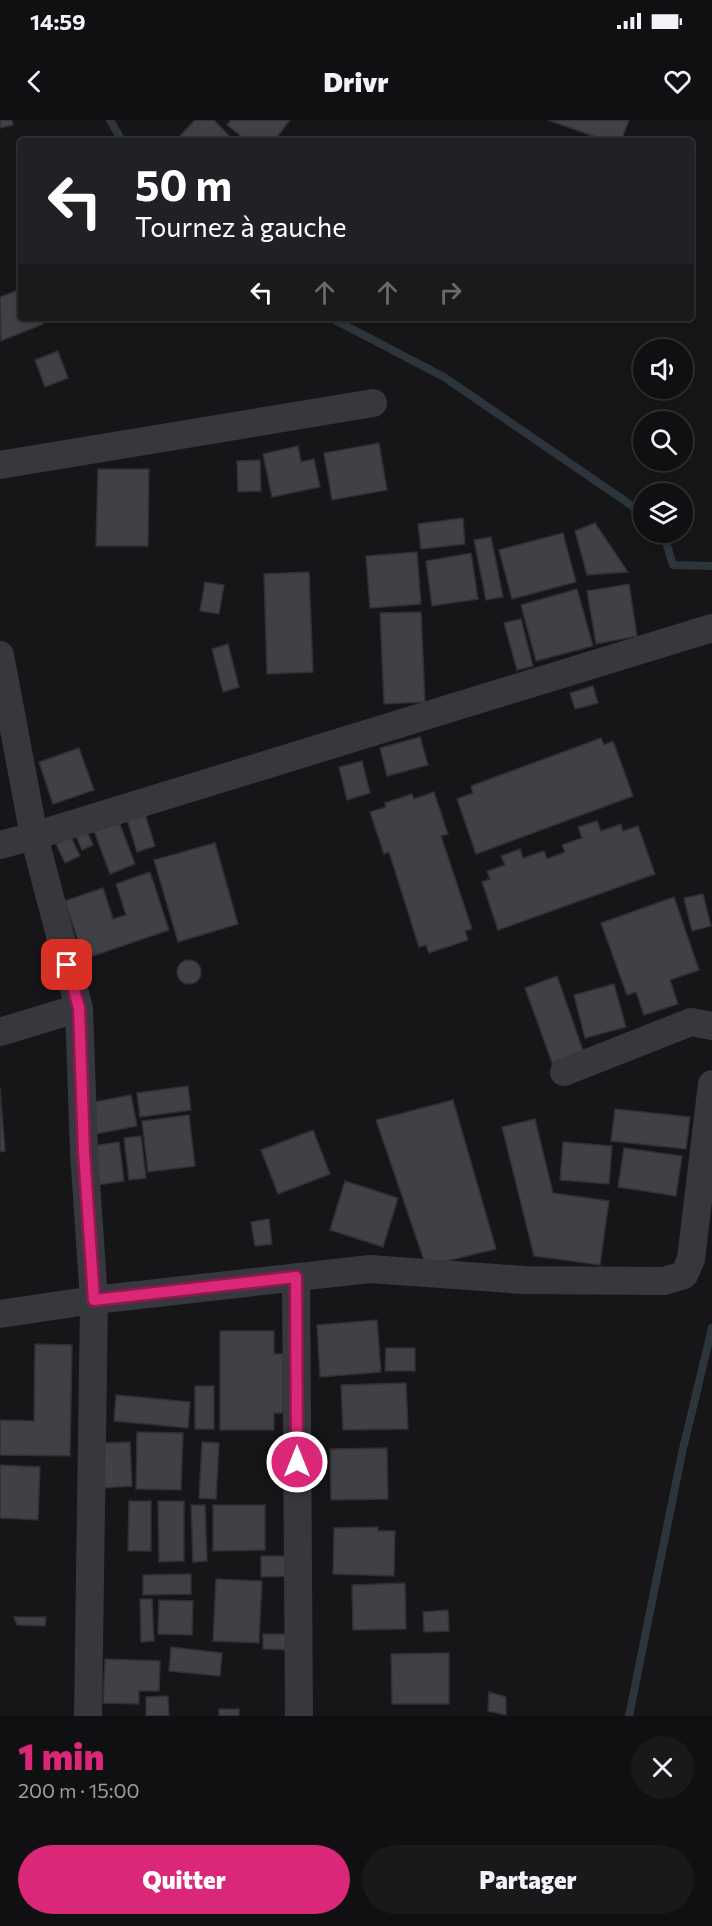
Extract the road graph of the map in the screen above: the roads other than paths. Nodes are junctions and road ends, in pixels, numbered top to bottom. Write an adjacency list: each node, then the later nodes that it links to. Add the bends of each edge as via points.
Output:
1 (373, 403): 2 (street)
2 (0, 465)
3 (712, 628): 5 (street)
4 (0, 655): 5 (street)
5 (34, 836): 6 (street); 7 (street)
6 (0, 844)
7 (79, 1008): 9 (street); 13 (street)
8 (712, 1026): 10 (street, via 692,1022)
9 (0, 1032)
10 (564, 1072)
11 (712, 1084): 12 (street, via 691,1259 684,1275 664,1281 524,1280 370,1269)
12 (296, 1277): 13 (street); 16 (street)
13 (94, 1300): 14 (street); 15 (street)
14 (0, 1314)
15 (88, 1716)
16 (299, 1716)

